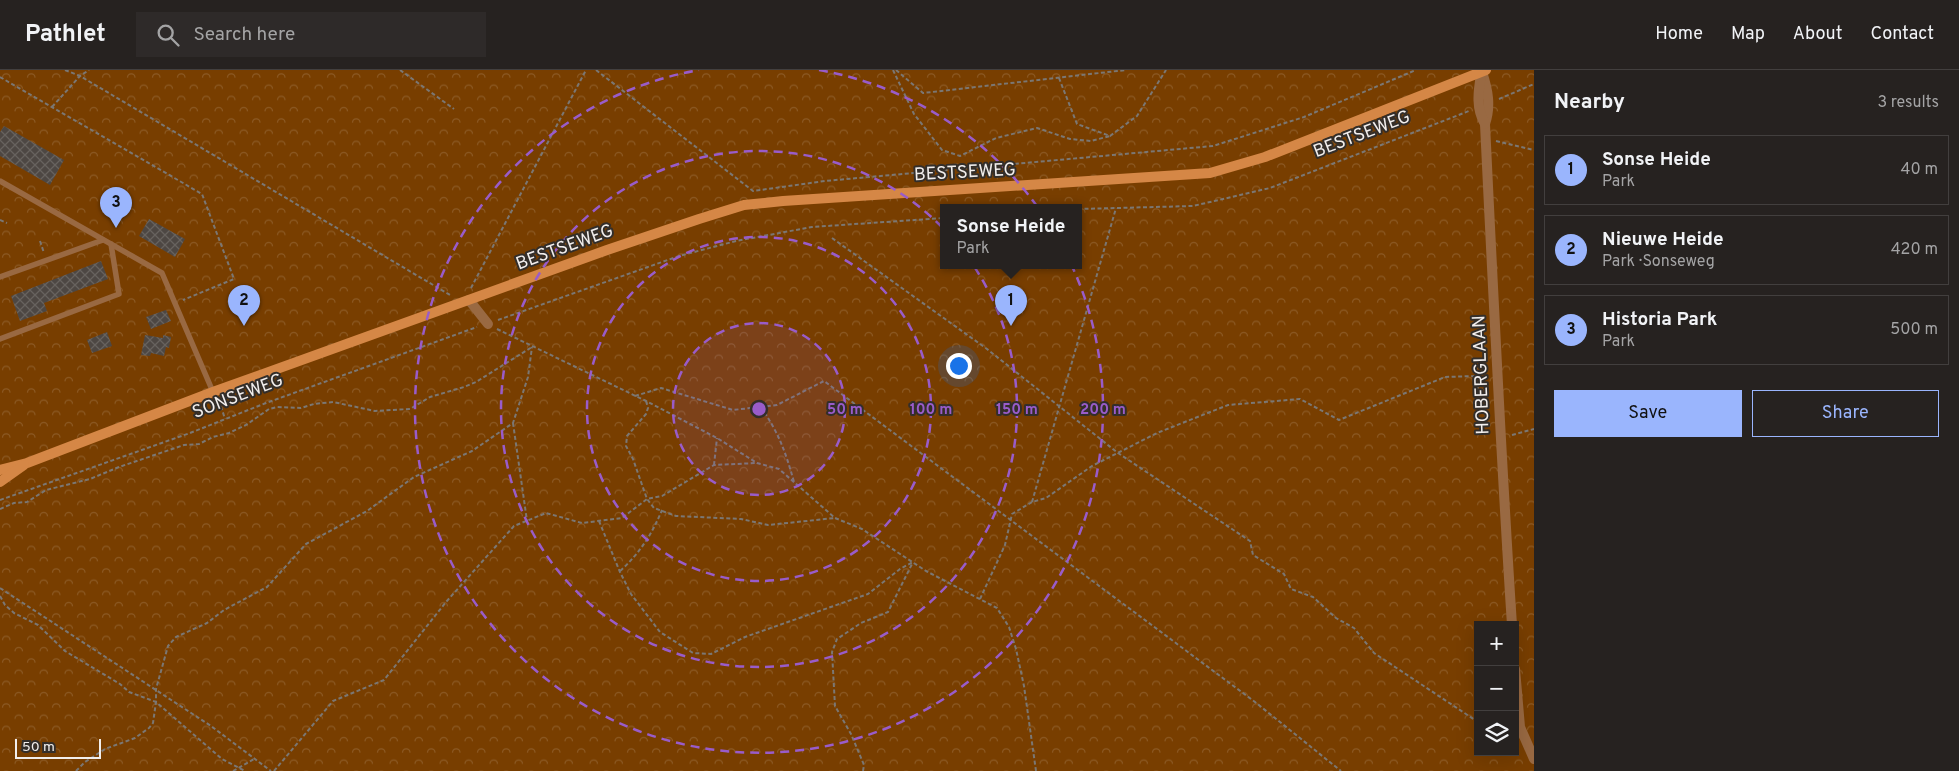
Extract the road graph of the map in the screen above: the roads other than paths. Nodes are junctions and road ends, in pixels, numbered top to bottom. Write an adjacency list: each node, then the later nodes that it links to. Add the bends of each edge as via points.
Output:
1 (1484, 71): 6 (main road, BESTSEWEG, via 1264,157 1210,173 783,200 744,206); 14 (street, HOBERGLAAN, via 1487,89 1480,116 1486,124)
2 (0, 181): 3 (lane)
3 (103, 240): 4 (lane); 5 (lane)
4 (111, 244): 9 (lane, via 119,294); 10 (lane, via 162,273)
5 (0, 277)
6 (469, 300): 7 (main road, BESTSEWEG); 8 (street)
7 (444, 308): 10 (main road, SONSEWEG)
8 (488, 324)
9 (0, 339)
10 (213, 392): 11 (main road, SONSEWEG)
11 (27, 463): 12 (main road, SONSEWEG); 13 (main road, SONSEWEG)
12 (0, 470)
13 (0, 482)
14 (1512, 621)
15 (1519, 711): 16 (street, via 1520,727)
16 (1534, 758)

